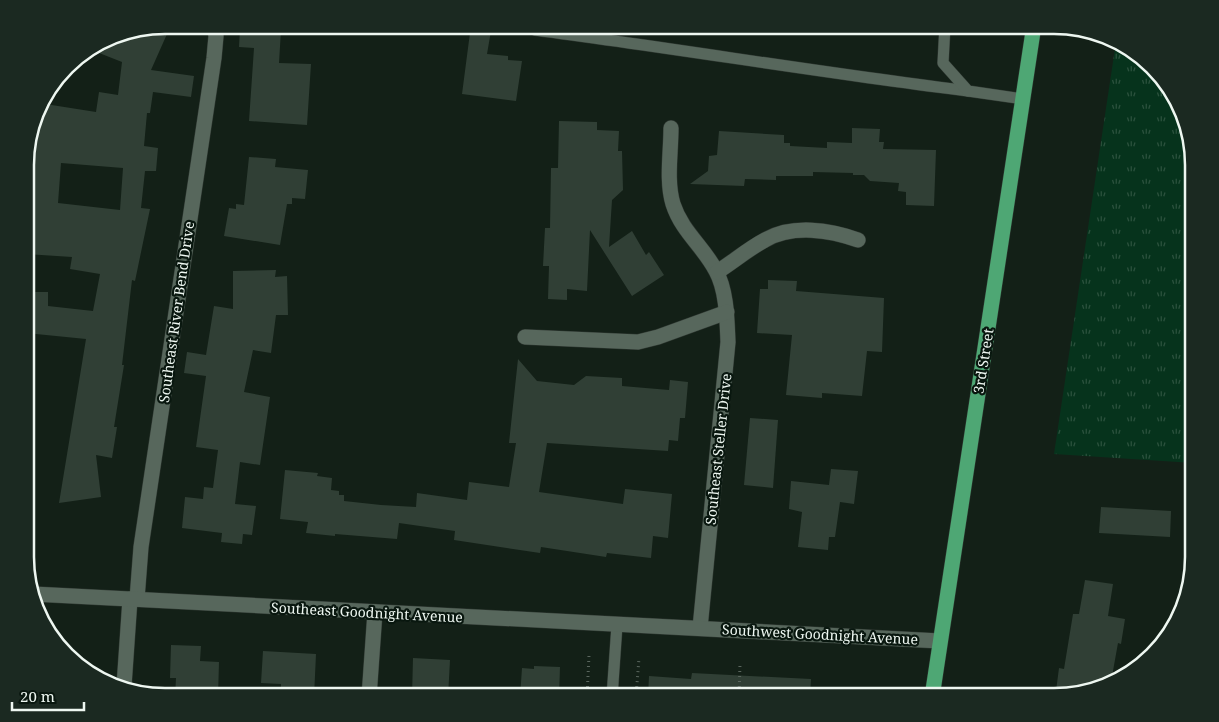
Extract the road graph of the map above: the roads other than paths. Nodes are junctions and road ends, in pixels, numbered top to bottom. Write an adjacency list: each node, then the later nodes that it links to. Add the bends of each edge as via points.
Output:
1 (216, 34): 14 (street, Southeast River Bend Drive)
2 (567, 34): 5 (lane)
3 (945, 34): 6 (lane, via 943,64)
4 (1033, 34): 7 (highway, 3rd Street)
5 (583, 36): 6 (lane)
6 (968, 91): 7 (lane)
7 (1023, 99): 18 (highway, 3rd Street)
8 (671, 128): 10 (street, via 673,204 684,230)
9 (858, 240): 10 (street, via 839,233 808,230 780,234 765,240)
10 (717, 272): 11 (street, Southeast Steller Drive)
11 (727, 312): 12 (street, via 638,342); 17 (street, Southeast Steller Drive, via 728,342)
12 (525, 337)
13 (39, 594): 14 (street, Southeast Goodnight Avenue)
14 (133, 599): 15 (street, Southeast Goodnight Avenue); 19 (street, Southeast River Bend Drive)
15 (374, 612): 16 (street, Southeast Goodnight Avenue); 20 (street)
16 (617, 625): 17 (street, Southeast Goodnight Avenue); 21 (lane)
17 (700, 628): 18 (street, Southwest Goodnight Avenue)
18 (940, 641): 22 (highway, 3rd Street)
19 (124, 682)
20 (370, 688)
21 (613, 688)
22 (933, 688)

